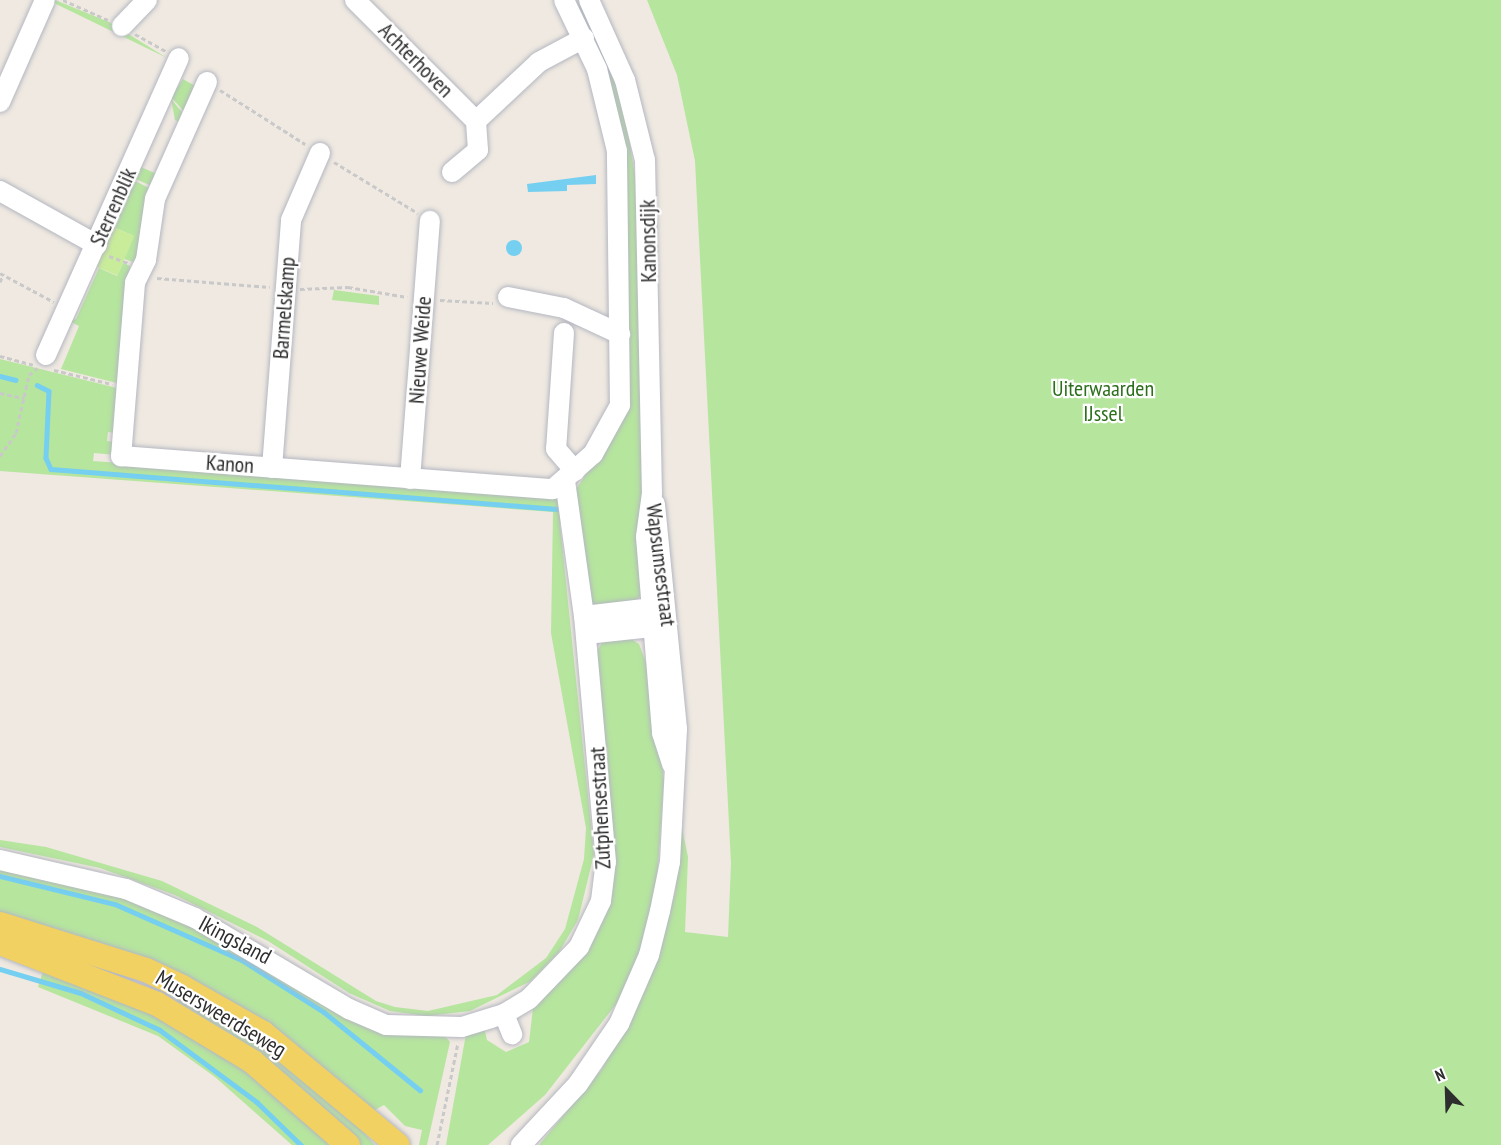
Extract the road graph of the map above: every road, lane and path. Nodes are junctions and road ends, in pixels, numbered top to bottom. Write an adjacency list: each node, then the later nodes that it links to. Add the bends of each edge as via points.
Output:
1 (45, 0): 10 (street)
2 (147, 0): 6 (street)
3 (356, 0): 11 (street, Achterhoven)
4 (564, 0): 7 (street, Kanonsdijk)
5 (589, 0): 34 (street, Kanonsdijk, via 625,80 645,160)
6 (122, 26)
7 (584, 38): 11 (street, via 539,62); 24 (street, Kanonsdijk, via 611,117 620,167)
8 (179, 58): 16 (street, Sterrenblik)
9 (207, 82): 12 (path); 17 (street, Kanon, via 155,199)
10 (0, 102)
11 (476, 121): 13 (street, via 478,150)
12 (320, 153): 15 (path); 31 (street, Barmelskamp, via 291,220)
13 (452, 172)
14 (0, 191): 16 (street)
15 (430, 221): 21 (street, Nieuwe Weide)
16 (97, 245): 17 (path, via 104,254); 22 (street, Sterrenblik)
17 (142, 268): 27 (street, Kanon, via 135,283)
18 (2, 274): 19 (path); 22 (path)
19 (0, 282)
20 (508, 297): 21 (path, via 492,304); 24 (street, via 564,308)
21 (424, 299): 33 (street, Nieuwe Weide)
22 (69, 311): 26 (street, Sterrenblik)
23 (564, 333): 32 (street, via 555,445)
24 (621, 333): 32 (street, Kanonsdijk, via 619,413)
25 (0, 356): 29 (path, via 41,366 29,375)
26 (48, 362): 27 (path)
27 (127, 387): 31 (street, Kanon, via 121,456)
28 (0, 393): 29 (path)
29 (24, 398): 30 (path, via 16,434)
30 (0, 456)
31 (272, 468): 33 (street, Kanon)
32 (570, 476): 33 (street, Kanon, via 547,489); 37 (street, Zutphensestraat)
33 (410, 479)
34 (652, 493): 35 (street, Wapsumsestraat); 36 (street, Wapsumsestraat, via 646,537)
35 (669, 616): 36 (street); 38 (street, Wapsumsestraat, via 677,729)
36 (651, 617): 37 (street); 38 (street, Wapsumsestraat, via 662,733)
37 (585, 625): 42 (street, Zutphensestraat, via 606,844 601,900 563,969)
38 (672, 764): 48 (street, Wapsumsestraat, via 670,862 646,965 594,1063)
39 (0, 860): 43 (street, Ikingsland, via 126,889 195,918 349,1009 386,1025)
40 (0, 924): 46 (main road, Musersweerdseweg, via 182,987 263,1033)
41 (0, 944): 47 (main road, Musersweerdseweg, via 104,979 157,1004 253,1062)
42 (504, 1014): 43 (street, Zutphensestraat); 44 (street)
43 (462, 1026)
44 (512, 1034)
45 (454, 1064): 51 (path)
46 (358, 1109): 49 (main road, Musersweerdseweg); 50 (main road, Musersweerdseweg)
47 (342, 1142)
48 (516, 1144)
49 (383, 1145)
50 (398, 1145)
51 (437, 1145)

